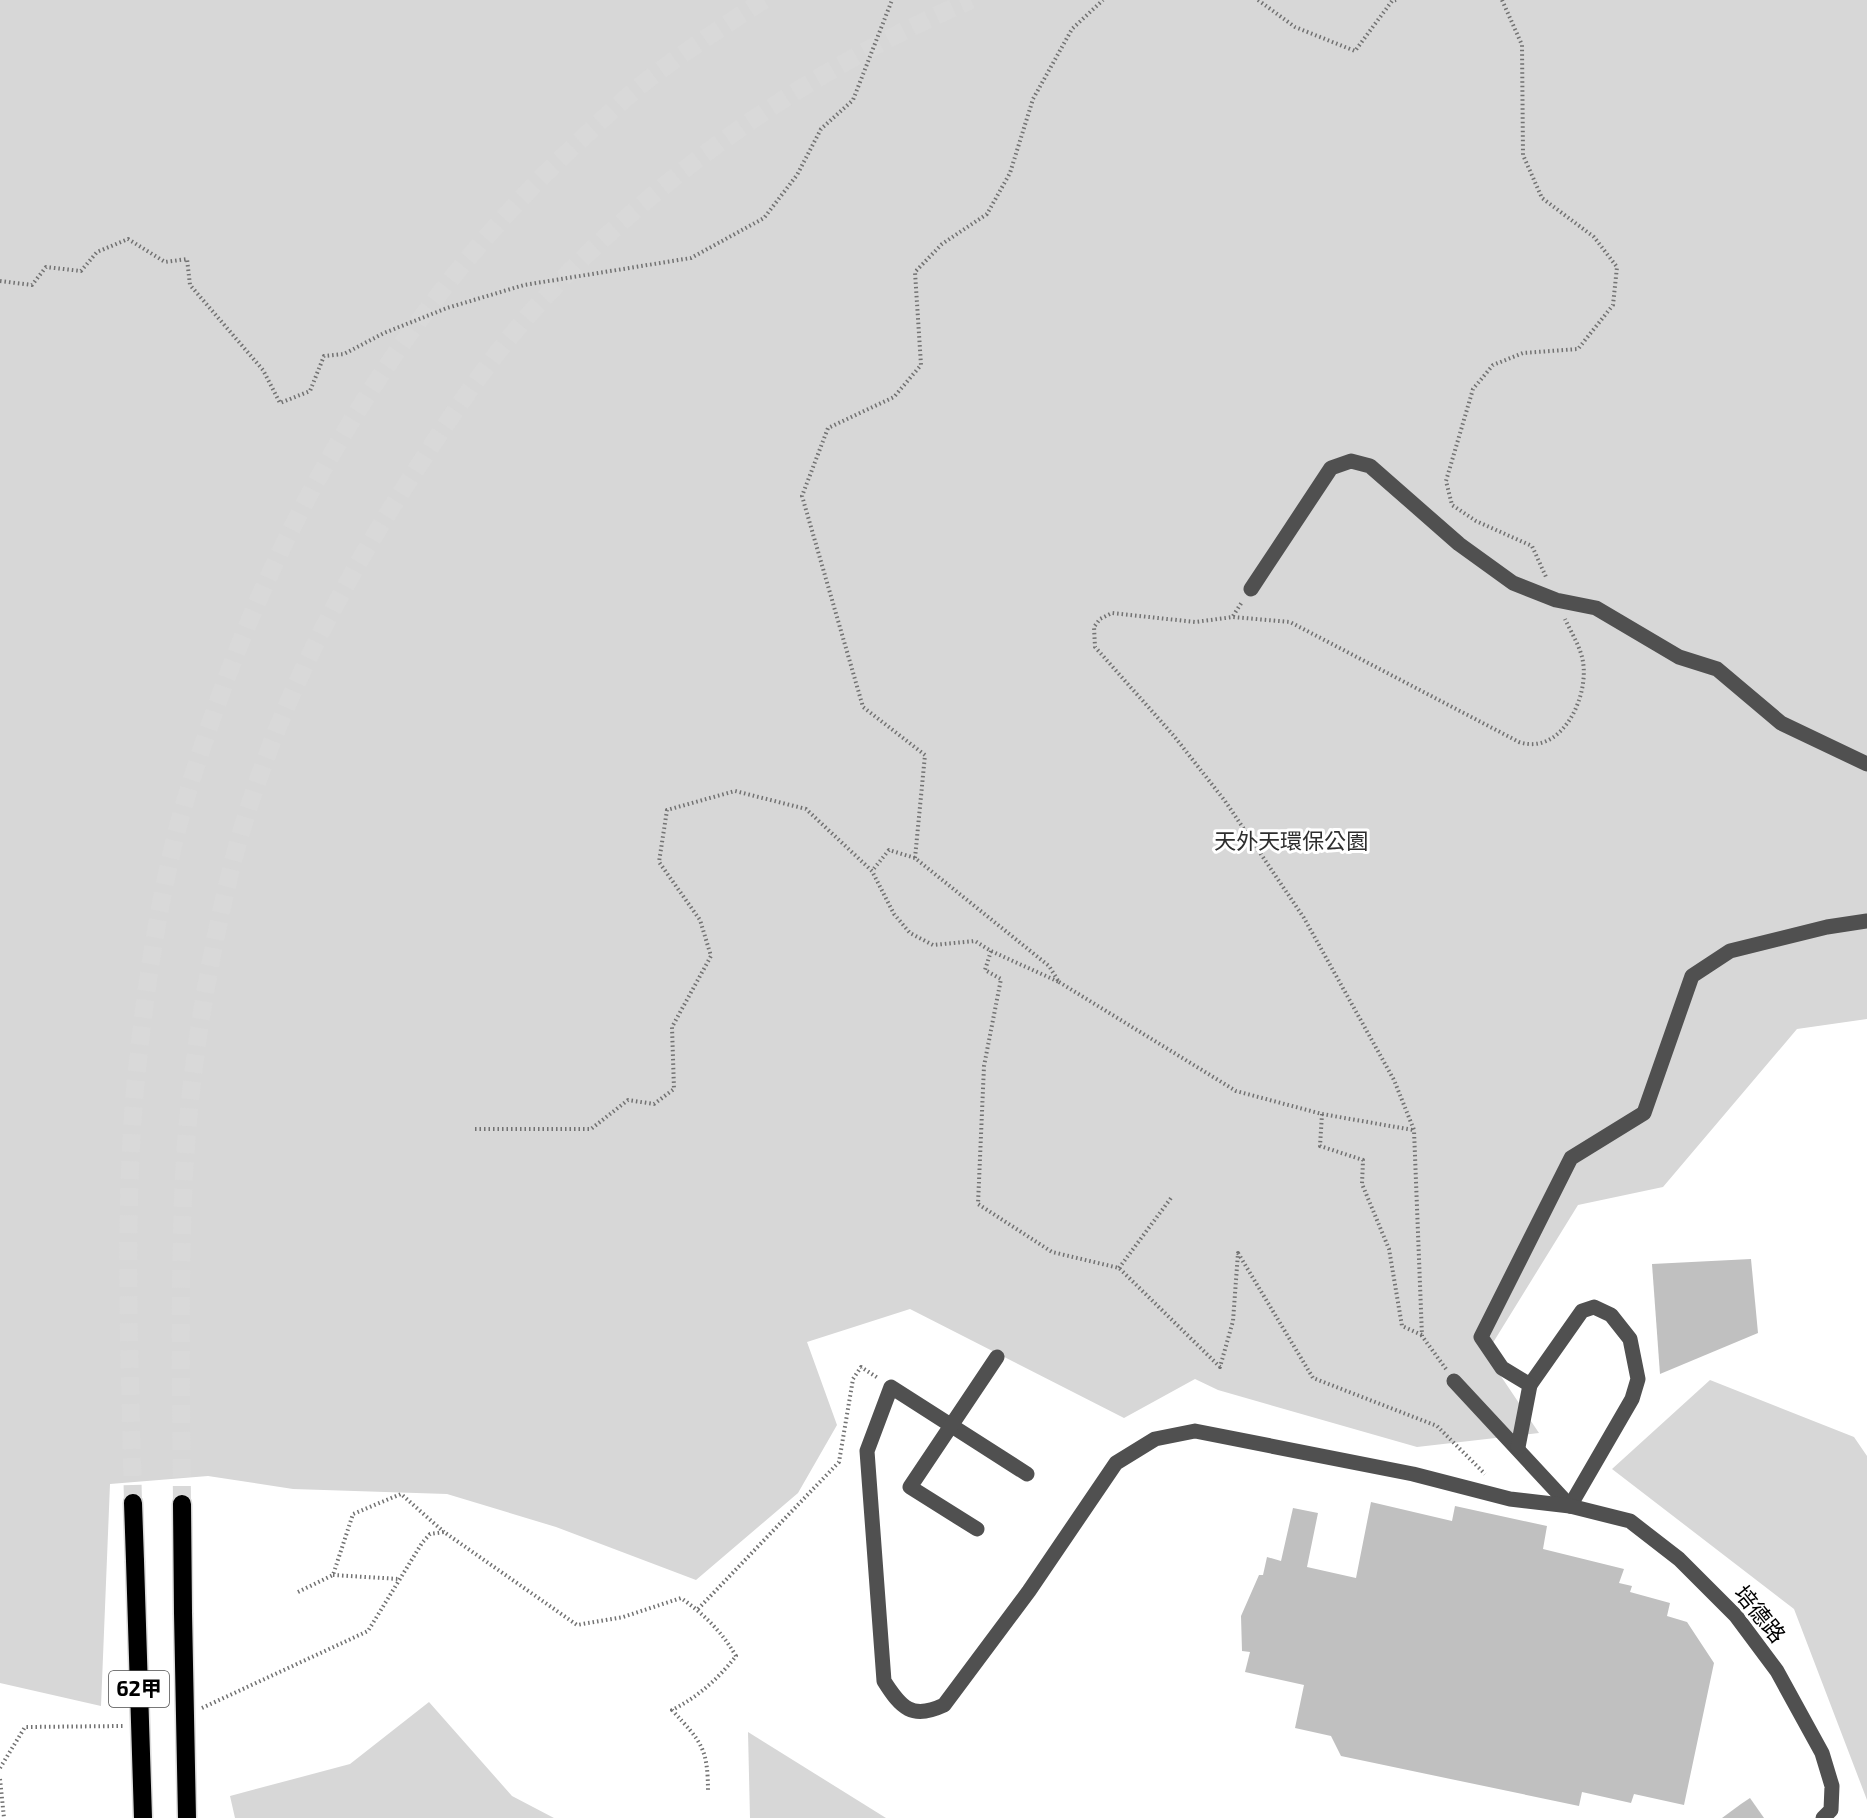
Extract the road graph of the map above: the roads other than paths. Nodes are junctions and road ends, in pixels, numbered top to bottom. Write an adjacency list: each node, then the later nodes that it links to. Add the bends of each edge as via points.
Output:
1 (1251, 589): 2 (street, via 1331,468 1351,461 1370,466 1459,544 1513,583 1556,600 1596,608 1680,657 1717,669 1781,723)
2 (1867, 764)
3 (1867, 921): 6 (street, via 1730,951 1692,976 1644,1113 1571,1158 1481,1337 1502,1368)
4 (996, 1357): 7 (street)
5 (1454, 1381): 8 (street)
6 (1530, 1385): 8 (street); 12 (street, via 1582,1311 1594,1307 1611,1315 1630,1339 1638,1379 1632,1399)
7 (951, 1425): 9 (street); 12 (street, 培德路, via 891,1387 867,1451 884,1681 896,1701 912,1712 929,1712 944,1705 1029,1591 1116,1463 1155,1439 1195,1431 1413,1474 1510,1499); 13 (street, via 910,1487)
8 (1518, 1447): 12 (street)
9 (1027, 1474)
10 (133, 1503): 14 (highway, 62甲, bridge)
11 (182, 1504): 15 (highway, 62甲, bridge)
12 (1570, 1506): 16 (street, 培德路, via 1629,1521 1679,1558 1736,1616 1777,1671 1822,1753 1832,1786 1831,1810)
13 (977, 1529)
14 (143, 1818)
15 (187, 1818)
16 (1823, 1818)

